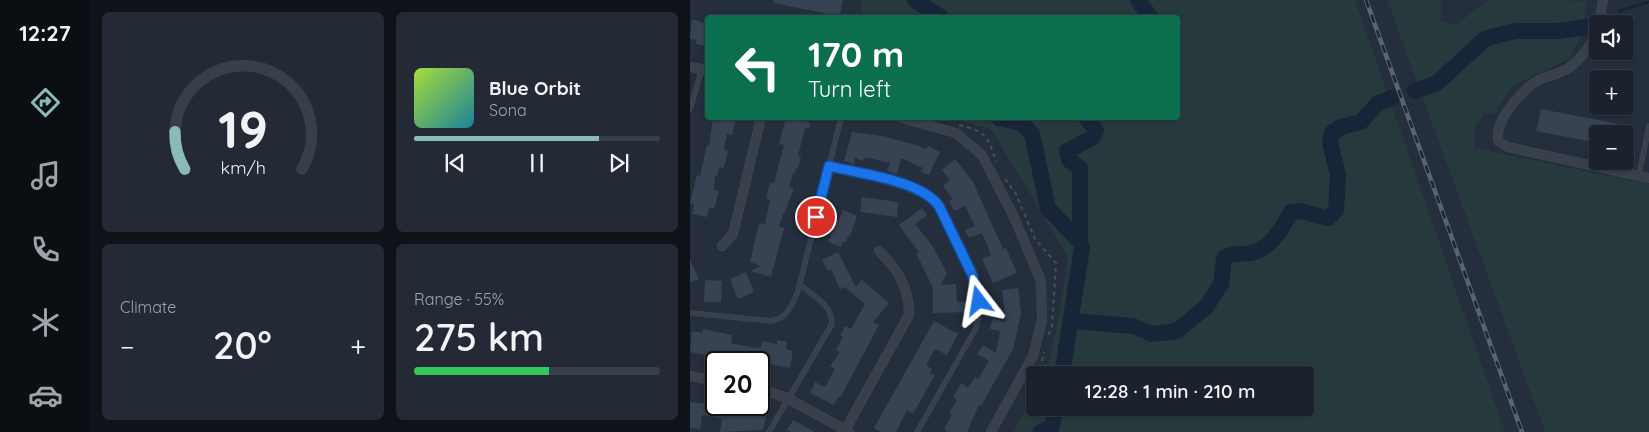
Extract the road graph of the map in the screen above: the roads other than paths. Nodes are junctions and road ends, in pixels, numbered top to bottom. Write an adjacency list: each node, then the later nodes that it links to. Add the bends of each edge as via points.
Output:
1 (1604, 0): 2 (street)
2 (1601, 15)
3 (1589, 46): 12 (street, via 1572,65 1536,81 1514,102 1501,123 1497,138 1508,147)
4 (690, 67): 5 (street)
5 (705, 70): 6 (lane)
6 (690, 109)
7 (761, 120): 14 (street, via 734,234)
8 (840, 120): 11 (lane)
9 (910, 120): 25 (street, via 956,132 982,155 1014,217 1041,281 1042,320 1033,356)
10 (1649, 126): 12 (lane)
11 (829, 166): 16 (lane); 24 (lane, via 906,185 933,198 974,281 980,315 976,328)
12 (1638, 175): 13 (street)
13 (1649, 178)
14 (722, 246)
15 (879, 251): 22 (street, via 896,268 906,286 909,315)
16 (800, 285): 17 (lane, via 788,312 779,320); 21 (lane, via 831,312 832,324)
17 (690, 313)
18 (690, 376): 19 (street)
19 (705, 379)
20 (770, 392): 21 (street)
21 (789, 399): 22 (street); 23 (lane)
22 (846, 431)
23 (769, 432)
24 (917, 432)
25 (990, 432)

